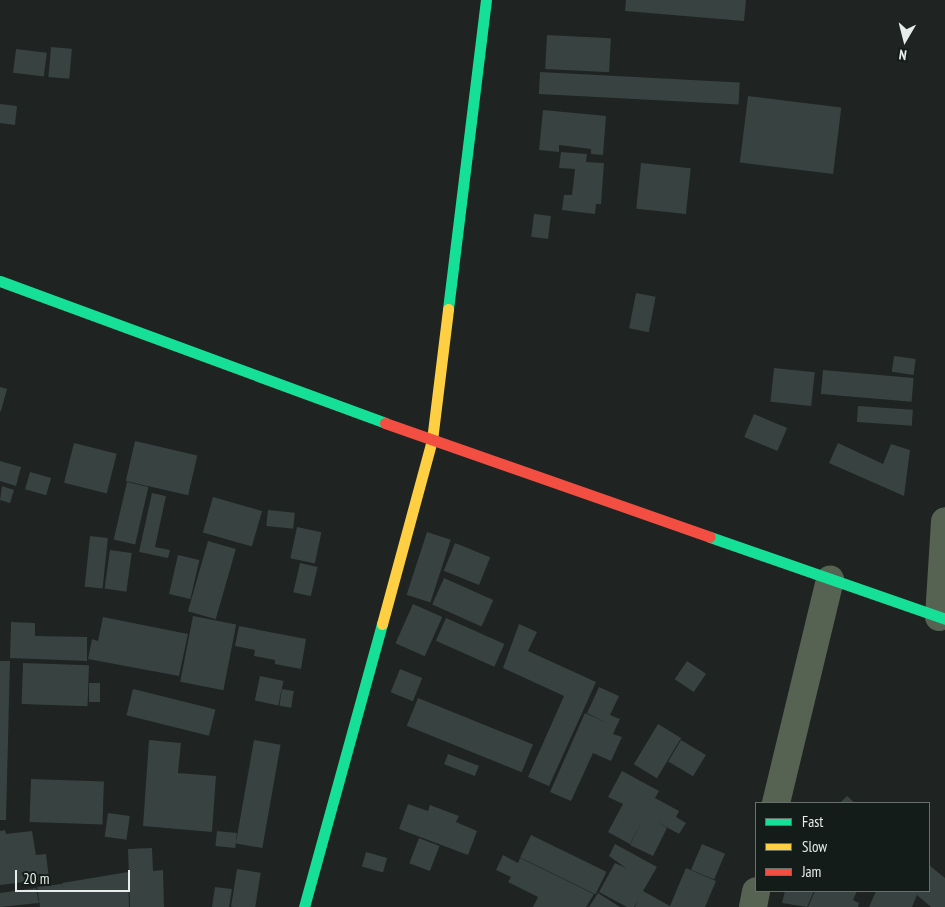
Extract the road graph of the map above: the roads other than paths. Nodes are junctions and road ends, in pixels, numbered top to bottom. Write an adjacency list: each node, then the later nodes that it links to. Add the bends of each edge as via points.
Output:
1 (486, 0): 3 (street)
2 (0, 281): 3 (street)
3 (432, 440): 5 (street); 9 (street)
4 (945, 521): 6 (street)
5 (830, 579): 6 (street); 7 (street)
6 (942, 618)
7 (776, 802)
8 (756, 892): 10 (street)
9 (304, 907)
10 (753, 907)

